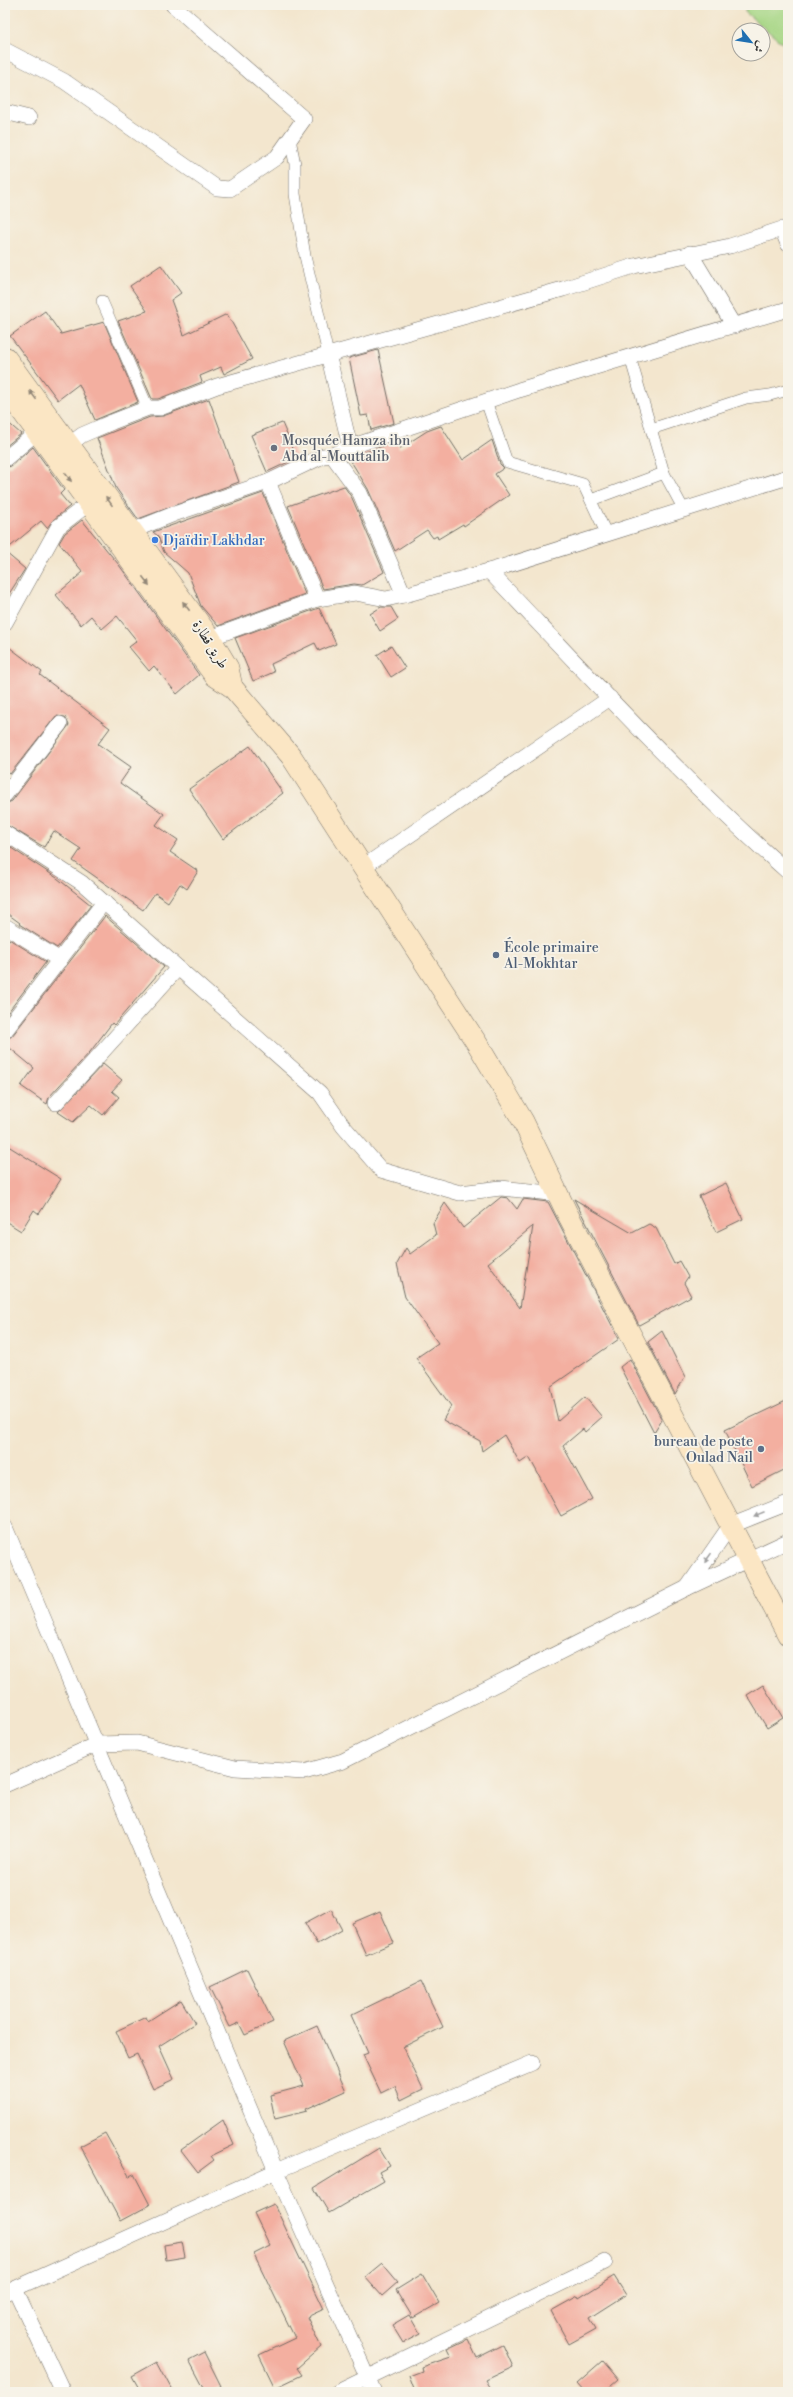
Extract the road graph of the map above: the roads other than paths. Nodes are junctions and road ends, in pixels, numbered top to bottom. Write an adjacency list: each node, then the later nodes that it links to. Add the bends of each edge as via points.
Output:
1 (173, 5): 5 (street, via 304,119)
2 (5, 50): 5 (street, via 64,81 217,188 230,189 277,157)
3 (5, 112): 4 (street)
4 (29, 118)
5 (290, 139): 11 (street, via 295,164 295,194 305,256)
6 (788, 244): 7 (street, via 782,229 730,246)
7 (690, 253): 10 (street); 11 (street, via 634,266 459,319)
8 (102, 301): 17 (street)
9 (788, 309): 10 (street)
10 (734, 326): 13 (street)
11 (328, 354): 17 (street, via 217,386 160,408); 20 (street)
12 (5, 357): 21 (main road, طريق قطارة, one-way to 12)
13 (630, 357): 16 (street); 18 (street)
14 (5, 388): 19 (main road, طريق قطارة)
15 (788, 390): 18 (street, via 746,398)
16 (486, 401): 20 (street); 27 (street, via 507,462 583,484)
17 (148, 408): 21 (street, via 82,435)
18 (651, 429): 24 (street)
19 (36, 433): 21 (main road, طريق قطارة); 23 (street)
20 (350, 447): 22 (street)
21 (61, 451): 28 (main road, طريق قطارة, one-way to 28); 30 (main road, طريق قطارة, one-way to 21)
22 (332, 455): 26 (street, via 323,456); 33 (street, via 360,493)
23 (5, 459)
24 (664, 473): 27 (street); 29 (street)
25 (788, 477): 29 (street)
26 (268, 482): 30 (street); 34 (street)
27 (591, 500): 31 (street)
28 (88, 504): 30 (main road, طريق قطارة); 35 (street, via 58,527)
29 (684, 510): 31 (street)
30 (122, 535): 36 (main road, طريق قطارة)
31 (607, 535): 32 (street)
32 (489, 571): 33 (street); 37 (street)
33 (404, 595): 34 (street, via 386,599 355,594)
34 (317, 599): 36 (street)
35 (5, 623)
36 (204, 645): 41 (main road, طريق قطارة, via 228,668 232,687 291,756)
37 (610, 698): 41 (street); 42 (street, via 753,842)
38 (60, 724): 39 (street)
39 (5, 795)
40 (5, 833): 43 (street, via 82,883)
41 (363, 867): 49 (main road, via 478,1045 523,1121)
42 (788, 872)
43 (104, 902): 45 (street); 46 (street)
44 (5, 926): 45 (street)
45 (60, 960): 47 (street)
46 (178, 968): 48 (street); 49 (street, via 320,1093 343,1126 381,1170 460,1193 501,1188)
47 (5, 1031)
48 (56, 1103)
49 (559, 1194): 51 (main road)
50 (788, 1503): 51 (street, one-way to 51)
51 (730, 1526): 54 (main road); 55 (street, one-way to 55)
52 (5, 1527): 57 (street)
53 (788, 1541): 54 (street)
54 (749, 1560): 55 (street); 56 (main road)
55 (687, 1588): 57 (street, via 343,1761 304,1772 234,1768 138,1743)
56 (788, 1635)
57 (97, 1744): 58 (street); 60 (street)
58 (5, 1785)
59 (532, 2063): 60 (street)
60 (276, 2171): 62 (street); 63 (street)
61 (605, 2262): 63 (street)
62 (10, 2291): 64 (street)
63 (371, 2385): 65 (street)
64 (63, 2392)
65 (338, 2392)

